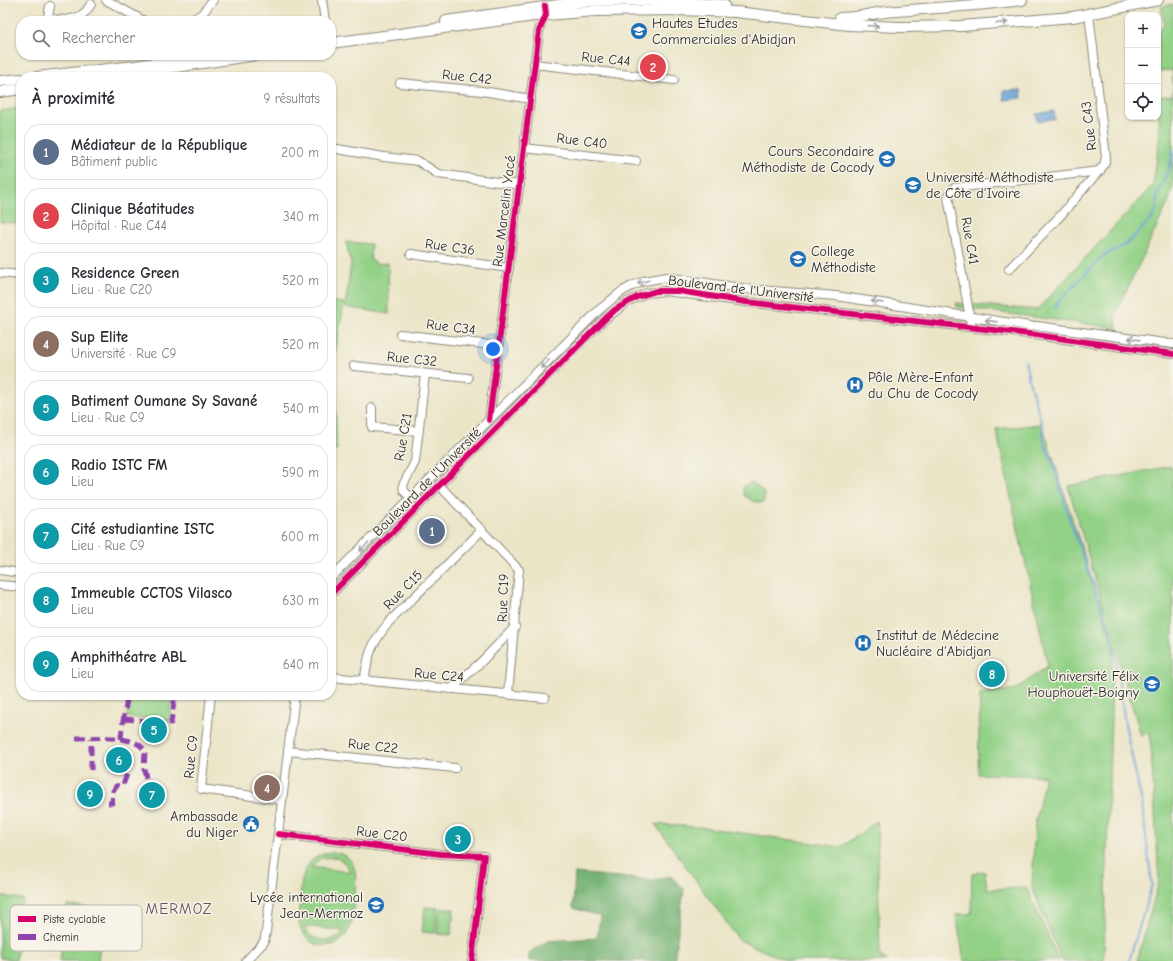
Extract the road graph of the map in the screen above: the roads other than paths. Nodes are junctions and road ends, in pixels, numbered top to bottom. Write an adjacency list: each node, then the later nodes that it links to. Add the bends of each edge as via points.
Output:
1 (105, 0): 6 (street, via 99,4); 13 (street)
2 (213, 0): 14 (street)
3 (322, 0): 15 (street)
4 (1022, 0): 8 (main road, via 932,10 884,12 852,18 688,2 586,1)
5 (1158, 0): 10 (main road)
6 (89, 2): 12 (street, via 82,15)
7 (50, 6): 11 (street)
8 (545, 10): 9 (main road); 10 (main road, one-way to 10, via 706,11 760,14 850,25 900,27 998,23); 16 (street, Rue Marcelin Yacé)
9 (534, 12): 16 (street, Rue Marcelin Yacé); 17 (main road); 18 (main road)
10 (1090, 14): 34 (street, Rue C43, via 1106,157)
11 (48, 16)
12 (77, 16)
13 (135, 16)
14 (199, 16)
15 (324, 16)
16 (539, 30): 21 (street, Rue Marcelin Yacé)
17 (336, 36)
18 (336, 42)
19 (173, 60): 22 (main road)
20 (222, 60): 23 (main road)
21 (534, 64): 25 (street, Rue C44); 30 (street, Rue Marcelin Yacé)
22 (81, 72)
23 (142, 72)
24 (16, 79): 26 (main road)
25 (674, 80)
26 (0, 81)
27 (400, 83): 30 (street, Rue C42, via 482,91)
28 (16, 90): 29 (main road)
29 (0, 92)
30 (531, 99): 31 (street, Rue Marcelin Yacé)
31 (524, 148): 33 (street, Rue C40); 35 (street, Rue Marcelin Yacé)
32 (336, 149): 35 (street, via 418,161 438,174)
33 (636, 161)
34 (1100, 171): 38 (street, Rue C43); 43 (street, Rue C41, via 954,188 950,192 948,197)
35 (520, 185): 37 (street, Rue Marcelin Yacé)
36 (411, 254): 37 (street, Rue C36)
37 (510, 268): 51 (street, Rue Marcelin Yacé)
38 (1009, 269)
39 (0, 273): 40 (street)
40 (16, 275)
41 (747, 289): 42 (street); 43 (street, Boulevard de l'Université, one-way to 41, via 916,307 836,296); 57 (street, Boulevard de l'Université, one-way to 57, via 666,278 644,281 632,286 599,310)
42 (746, 302): 45 (street, Boulevard de l'Université); 58 (street, Boulevard de l'Université, via 665,291 637,297 616,309 605,319)
43 (971, 318): 44 (street, Boulevard de l'Université, one-way to 43); 45 (street, Rue C41)
44 (1030, 326): 46 (street, Boulevard de l'Université); 48 (street)
45 (970, 328): 48 (street, Boulevard de l'Université)
46 (1064, 330): 49 (street); 50 (street, Boulevard de l'Université, one-way to 46)
47 (400, 334): 51 (street, Rue C34)
48 (1029, 335): 49 (street, Boulevard de l'Université)
49 (1063, 339): 52 (street, Boulevard de l'Université)
50 (1173, 344)
51 (499, 346): 57 (street, Rue Marcelin Yacé)
52 (1173, 354)
53 (354, 366): 54 (street, Rue C32)
54 (425, 374): 55 (street, Rue C32); 59 (street, Rue C21)
55 (468, 378)
56 (372, 408): 59 (street, via 372,427)
57 (490, 420): 58 (street); 61 (street, Boulevard de l'Université)
58 (497, 427): 60 (street, Boulevard de l'Université)
59 (419, 431): 61 (street, Rue C21, via 415,462 403,485 404,491)
60 (440, 486): 62 (street, Rue C19); 68 (street, Boulevard de l'Université)
61 (412, 499): 65 (street, Boulevard de l'Université, one-way to 65)
62 (482, 530): 69 (street, Rue C19, via 519,570); 71 (street, Rue C15, via 377,637 370,650)
63 (0, 570): 64 (street)
64 (16, 572)
65 (336, 573)
66 (0, 585): 67 (street)
67 (16, 587)
68 (336, 589)
69 (515, 627): 72 (street); 73 (street, Rue C19)
70 (336, 678): 71 (street, Rue C24)
71 (364, 681): 72 (street, Rue C24)
72 (451, 689): 73 (street, Rue C24)
73 (508, 694): 74 (street, Rue C24)
74 (545, 698)
75 (210, 700): 79 (street, Rue C9, via 201,789)
76 (294, 700): 77 (street)
77 (288, 751): 78 (street, Rue C22); 79 (street)
78 (455, 768)
79 (282, 800): 80 (street)
80 (278, 834): 81 (street, via 264,942); 82 (street, Rue C20, via 441,854 484,856)
81 (246, 961)
82 (472, 961)

